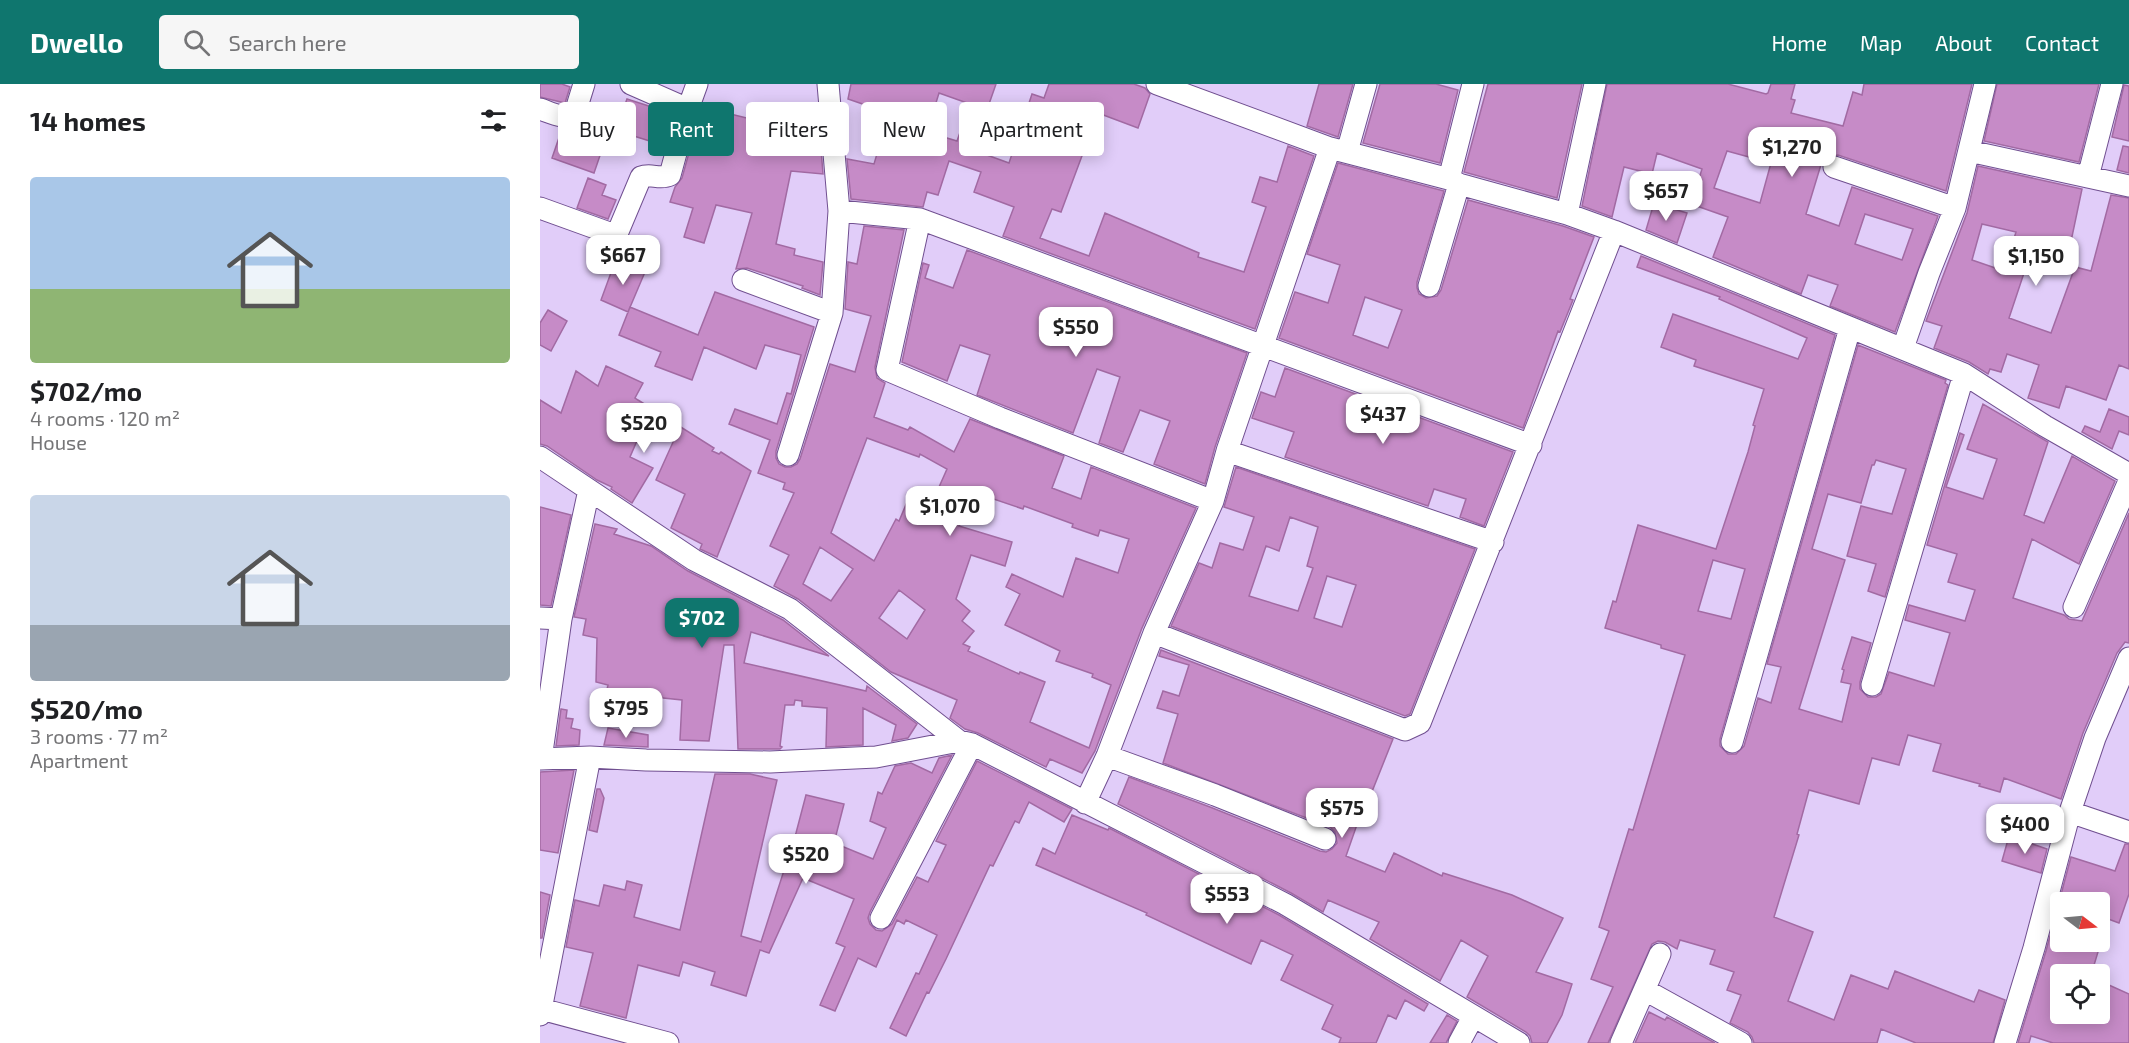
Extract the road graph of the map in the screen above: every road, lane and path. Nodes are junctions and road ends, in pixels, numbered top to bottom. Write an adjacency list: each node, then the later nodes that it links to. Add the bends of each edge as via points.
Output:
1 (584, 84): 14 (street, via 572,115 562,117)
2 (631, 84): 12 (street)
3 (698, 84): 13 (street)
4 (828, 84): 24 (street)
5 (1157, 84): 11 (street)
6 (1366, 84): 15 (street)
7 (1473, 84): 20 (street)
8 (1595, 84): 25 (street)
9 (1985, 84): 16 (street)
10 (2112, 84): 19 (street)
11 (1186, 89): 15 (street)
12 (672, 102)
13 (691, 102)
14 (540, 109)
15 (1338, 150): 20 (street); 32 (street)
16 (1969, 151): 19 (street); 23 (street)
17 (675, 156): 22 (street, via 670,176 641,177 617,234)
18 (1834, 167): 23 (street)
19 (2088, 177): 21 (street)
20 (1454, 181): 25 (street); 29 (street)
21 (2129, 186)
22 (540, 208)
23 (1955, 208): 33 (street)
24 (839, 211): 26 (street); 30 (street)
25 (1567, 214): 27 (street)
26 (920, 219): 32 (street); 42 (street, via 888,370)
27 (1614, 231): 31 (street); 35 (street)
28 (743, 280): 30 (street)
29 (1429, 286)
30 (832, 313): 37 (street)
31 (1850, 328): 33 (street); 51 (street)
32 (1264, 345): 35 (street); 36 (street)
33 (1903, 348): 34 (street)
34 (1965, 374): 39 (street); 49 (street)
35 (1531, 445): 43 (street)
36 (1227, 451): 42 (street); 43 (street)
37 (788, 455)
38 (540, 458): 41 (street)
39 (2129, 474)
40 (2129, 481): 44 (street)
41 (590, 490): 46 (street); 50 (street, via 694,560 790,609)
42 (1213, 501): 47 (street)
43 (1493, 542): 47 (street, via 1420,723 1405,730)
44 (2074, 607)
45 (540, 618): 46 (street)
46 (561, 619): 54 (street)
47 (1154, 633): 52 (street)
48 (2129, 658): 56 (street, via 2094,738)
49 (1872, 685)
50 (965, 742): 53 (street, via 864,758 770,762); 55 (street); 59 (street)
51 (1732, 742)
52 (1107, 756): 55 (street); 58 (street)
53 (590, 757): 54 (street); 62 (street)
54 (540, 759)
55 (1085, 803): 63 (street, via 1285,904)
56 (2070, 812): 57 (street); 69 (street)
57 (2129, 832)
58 (1325, 839)
59 (881, 918)
60 (1660, 954): 61 (street)
61 (1645, 990): 67 (street); 68 (street)
62 (541, 1012): 64 (street)
63 (1473, 1017): 65 (street); 66 (street)
64 (668, 1043)
65 (1459, 1043)
66 (1519, 1043)
67 (1621, 1043)
68 (1741, 1043)
69 (2005, 1043)

